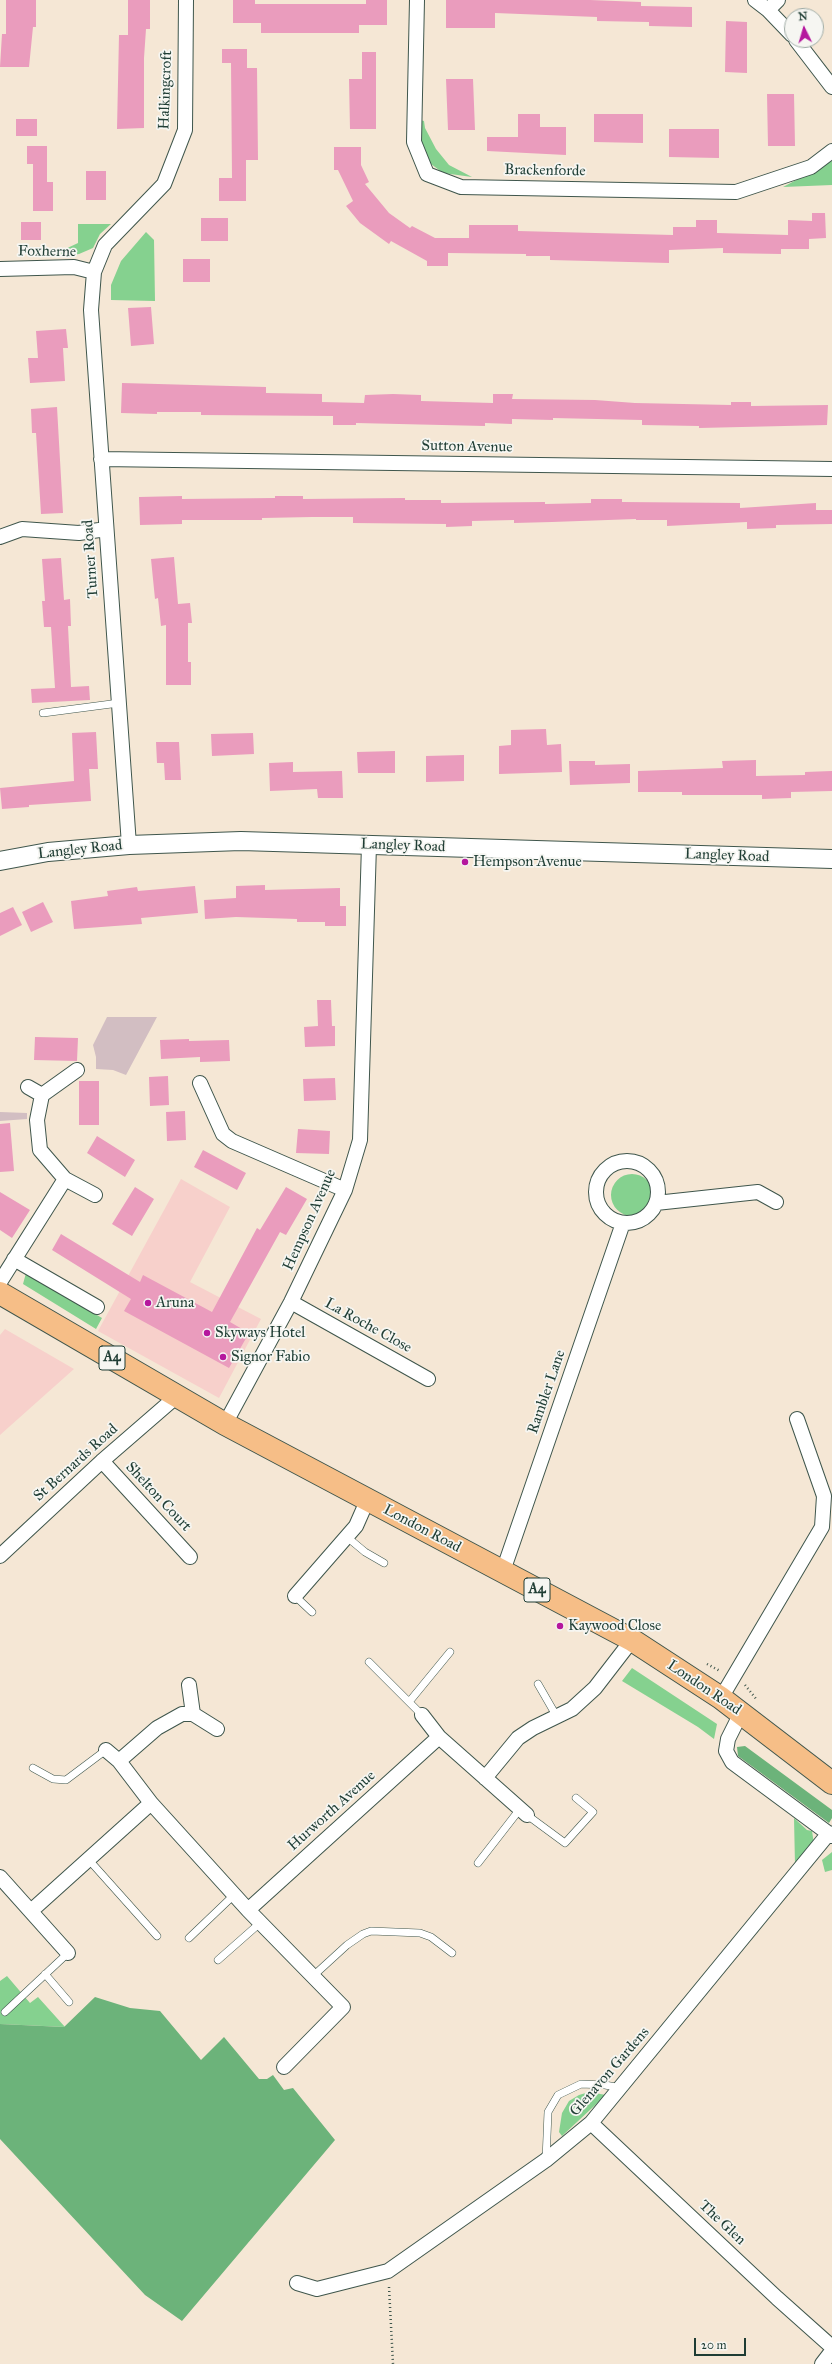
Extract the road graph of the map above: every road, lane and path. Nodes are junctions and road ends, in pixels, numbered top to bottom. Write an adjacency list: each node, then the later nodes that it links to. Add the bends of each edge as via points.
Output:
1 (186, 0): 11 (street, Halkingcroft, via 185,130 164,184 105,245)
2 (417, 0): 9 (street, Brackenforde, via 414,142 427,174 433,177 461,187 736,192 811,167)
3 (755, 0): 5 (street)
4 (778, 0): 5 (street)
5 (768, 10): 6 (street)
6 (784, 27)
7 (802, 48): 8 (street)
8 (832, 87)
9 (832, 151)
10 (0, 269): 11 (street, Foxherne, via 74,267)
11 (94, 272): 12 (street, Turner Road, via 91,310)
12 (101, 459): 13 (street, Sutton Avenue); 14 (street, Turner Road)
13 (832, 469)
14 (106, 529): 15 (street, via 79,533 22,529); 16 (street, Turner Road)
15 (0, 537)
16 (119, 703): 17 (lane); 18 (street, Turner Road)
17 (43, 713)
18 (129, 845): 19 (street, Langley Road, via 241,841); 21 (street, Langley Road, via 48,852)
19 (369, 845): 20 (street, Langley Road); 27 (street, Hempson Avenue, via 360,1140)
20 (832, 859)
21 (0, 861)
22 (76, 1070): 25 (street)
23 (200, 1083): 27 (street, via 223,1134 232,1141)
24 (28, 1087): 25 (street)
25 (42, 1095): 26 (street, via 37,1120 40,1150)
26 (65, 1179): 28 (street); 32 (street)
27 (345, 1190): 35 (street, Hempson Avenue)
28 (95, 1195)
29 (776, 1202): 30 (street, via 758,1192)
30 (656, 1203): 31 (street, via 639,1221); 31 (street, via 657,1183 652,1173 645,1166 626,1160 615,1162 600,1176 595,1196 604,1214)
31 (623, 1223): 47 (street, Rambler Lane)
32 (14, 1259): 33 (street); 36 (street)
33 (0, 1282)
34 (0, 1293): 38 (main road, London Road / A4)
35 (291, 1302): 37 (street, La Roche Close); 40 (street, Hempson Avenue)
36 (97, 1307)
37 (428, 1379)
38 (177, 1396): 40 (main road, London Road / A4); 41 (street, St Bernards Road)
39 (797, 1419): 55 (street, via 824,1496 822,1527)
40 (225, 1424): 42 (main road, London Road / A4)
41 (102, 1461): 44 (street, St Bernards Road); 45 (street, Shelton Court)
42 (367, 1501): 43 (street, via 356,1526); 47 (main road, London Road / A4)
43 (347, 1537): 46 (lane); 48 (street)
44 (0, 1556)
45 (190, 1557)
46 (384, 1563)
47 (503, 1571): 50 (main road, London Road / A4)
48 (295, 1596): 49 (lane)
49 (312, 1612)
50 (632, 1640): 55 (main road, London Road / A4); 60 (street, via 595,1688 572,1709)
51 (450, 1652): 56 (lane)
52 (369, 1662): 56 (lane)
53 (538, 1684): 60 (lane)
54 (189, 1685): 58 (street)
55 (721, 1698): 57 (main road, London Road / A4)
56 (409, 1702): 59 (lane)
57 (742, 1713): 67 (main road, London Road / A4); 71 (street, via 727,1745 726,1751 732,1762)
58 (193, 1714): 61 (street); 64 (street, via 182,1714 157,1728)
59 (422, 1715): 62 (street)
60 (557, 1717): 66 (street, via 518,1738)
61 (218, 1729)
62 (439, 1737): 66 (street); 76 (street, Hurworth Avenue)
63 (106, 1750): 64 (street); 65 (lane, via 66,1780 53,1779)
64 (119, 1761): 69 (street)
65 (33, 1768)
66 (485, 1778): 70 (street)
67 (832, 1783)
68 (576, 1798): 70 (lane, via 593,1812 565,1843)
69 (152, 1803): 72 (street); 75 (street)
70 (524, 1812): 73 (lane)
71 (830, 1835): 89 (street, Glenavon Gardens)
72 (88, 1860): 77 (street); 79 (lane)
73 (478, 1863)
74 (0, 1877): 77 (street)
75 (234, 1895): 76 (street); 80 (lane)
76 (248, 1910): 78 (street)
77 (31, 1911): 81 (street)
78 (260, 1923): 83 (lane); 85 (street)
79 (157, 1936)
80 (189, 1938)
81 (68, 1953): 84 (lane)
82 (452, 1954): 85 (lane, via 431,1937 420,1933 371,1931 347,1945)
83 (218, 1960)
84 (45, 1974): 86 (lane); 87 (lane)
85 (312, 1977): 88 (street, via 343,2007)
86 (69, 2002)
87 (5, 2012)
88 (284, 2067)
89 (621, 2088): 90 (street, Glenavon Gardens); 91 (lane, via 581,2084 558,2095 548,2112)
90 (591, 2123): 91 (street, Glenavon Gardens); 94 (street, The Glen)
91 (546, 2160): 92 (street, Glenavon Gardens)
92 (388, 2271): 93 (street, Glenavon Gardens, via 317,2289); 96 (path)
93 (297, 2283)
94 (832, 2347)
95 (832, 2351): 97 (street)
96 (393, 2364)
97 (822, 2364)

